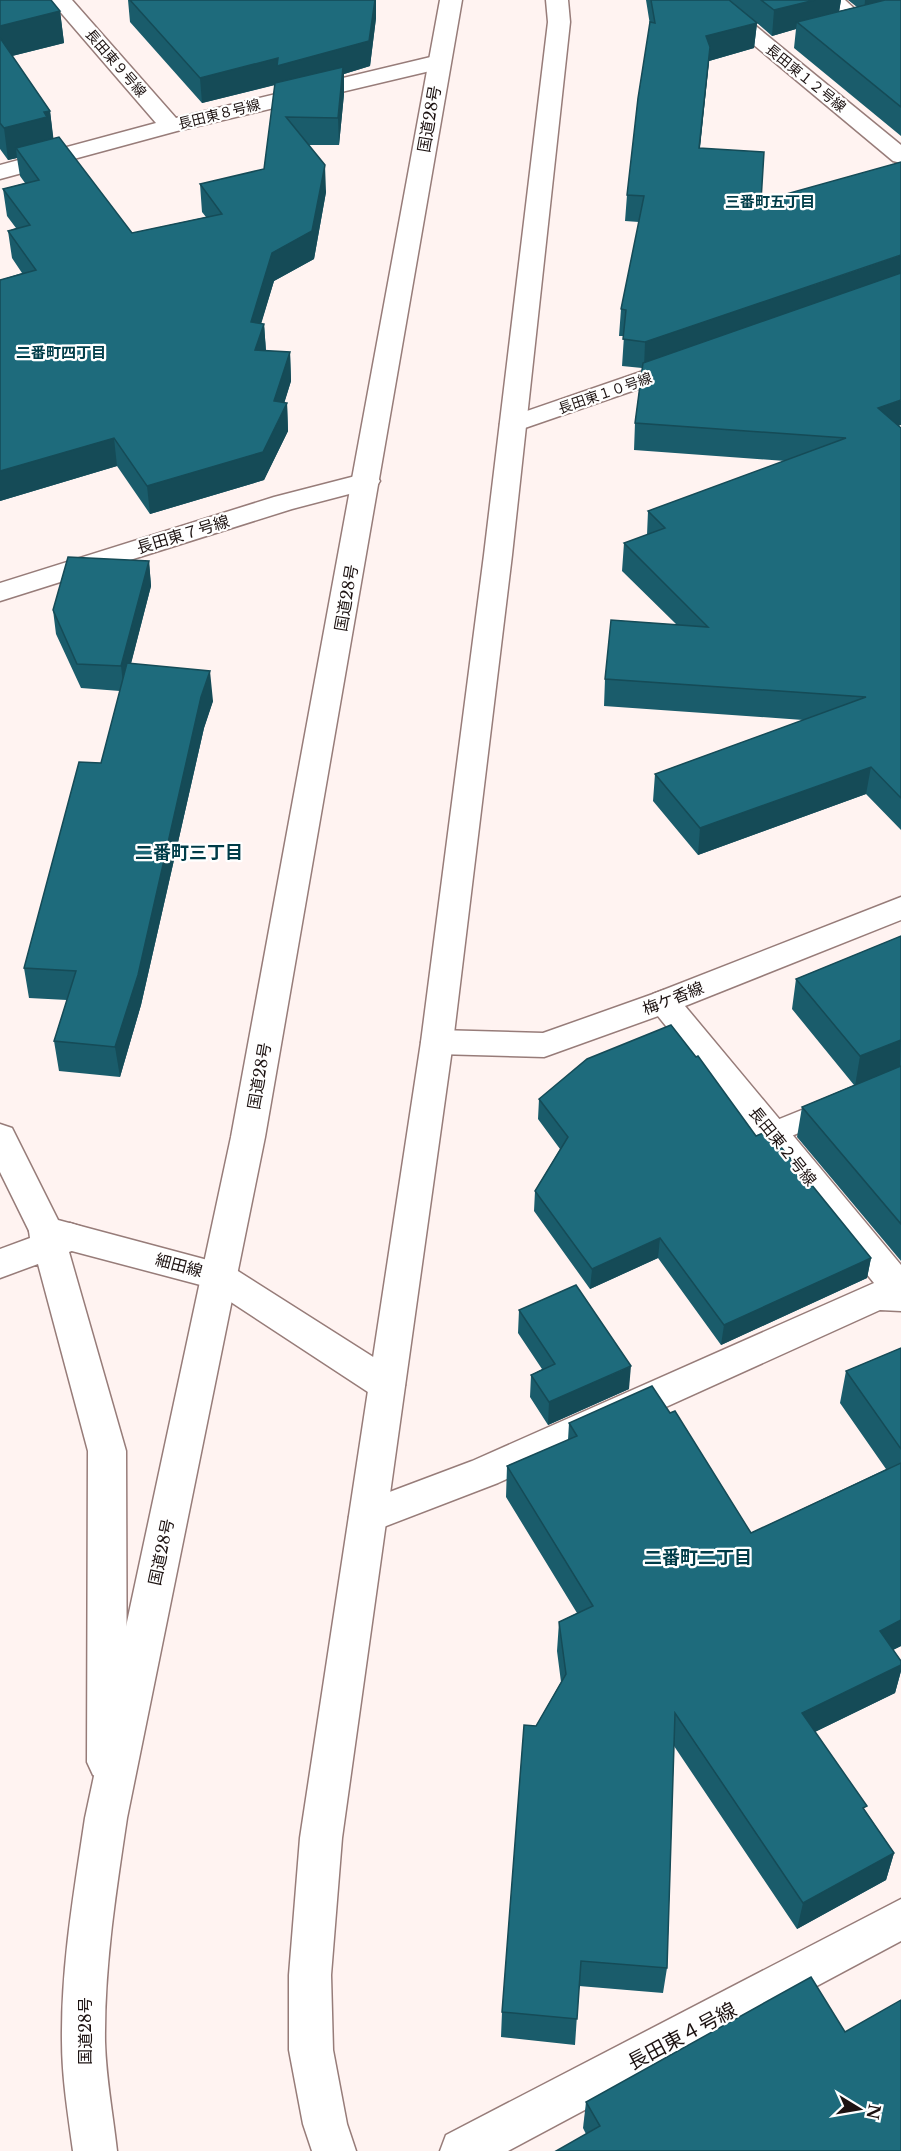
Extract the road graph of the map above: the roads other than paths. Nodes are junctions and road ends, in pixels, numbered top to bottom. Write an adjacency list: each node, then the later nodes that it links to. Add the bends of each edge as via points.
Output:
1 (61, 0): 12 (main road, 長田東９号線)
2 (451, 0): 11 (main road, 国道28号)
3 (557, 0): 16 (main road, via 559,22)
4 (711, 0): 10 (main road, 長田東１２号線)
5 (832, 0): 7 (main road)
6 (880, 17): 7 (main road)
7 (858, 22): 8 (main road)
8 (836, 28)
9 (790, 40): 10 (main road)
10 (767, 46): 13 (main road, 長田東１２号線)
11 (439, 62): 12 (main road, 長田東８号線); 17 (main road, 国道28号)
12 (171, 126): 14 (main road, 長田東８号線)
13 (901, 156)
14 (0, 172)
15 (711, 356): 16 (main road, 長田東１０号線)
16 (513, 424): 21 (main road)
17 (367, 481): 18 (main road, 長田東７号線, via 283,503); 27 (main road, 国道28号, via 250,1125)
18 (0, 592)
19 (901, 908): 20 (main road, 梅ケ香線)
20 (664, 1002): 21 (main road, 梅ケ香線, via 544,1045); 23 (main road, 長田東２号線)
21 (437, 1042): 30 (main road)
22 (901, 1080): 23 (lane)
23 (772, 1133): 28 (main road, 長田東２号線)
24 (0, 1137): 25 (main road)
25 (55, 1238): 26 (main road); 27 (main road, 細田線); 32 (main road, via 107,1451)
26 (0, 1264)
27 (218, 1276): 30 (main road, 細田線); 32 (main road, 国道28号)
28 (901, 1290)
29 (901, 1297): 31 (main road, via 877,1296 485,1472)
30 (387, 1385): 31 (main road)
31 (368, 1517): 35 (main road, via 321,1838 309,1976 310,2050)
32 (106, 1818): 34 (main road, 国道28号, via 85,1984 85,2073)
33 (901, 1919): 36 (main road, 長田東４号線)
34 (95, 2151)
35 (334, 2151)
36 (462, 2151)

